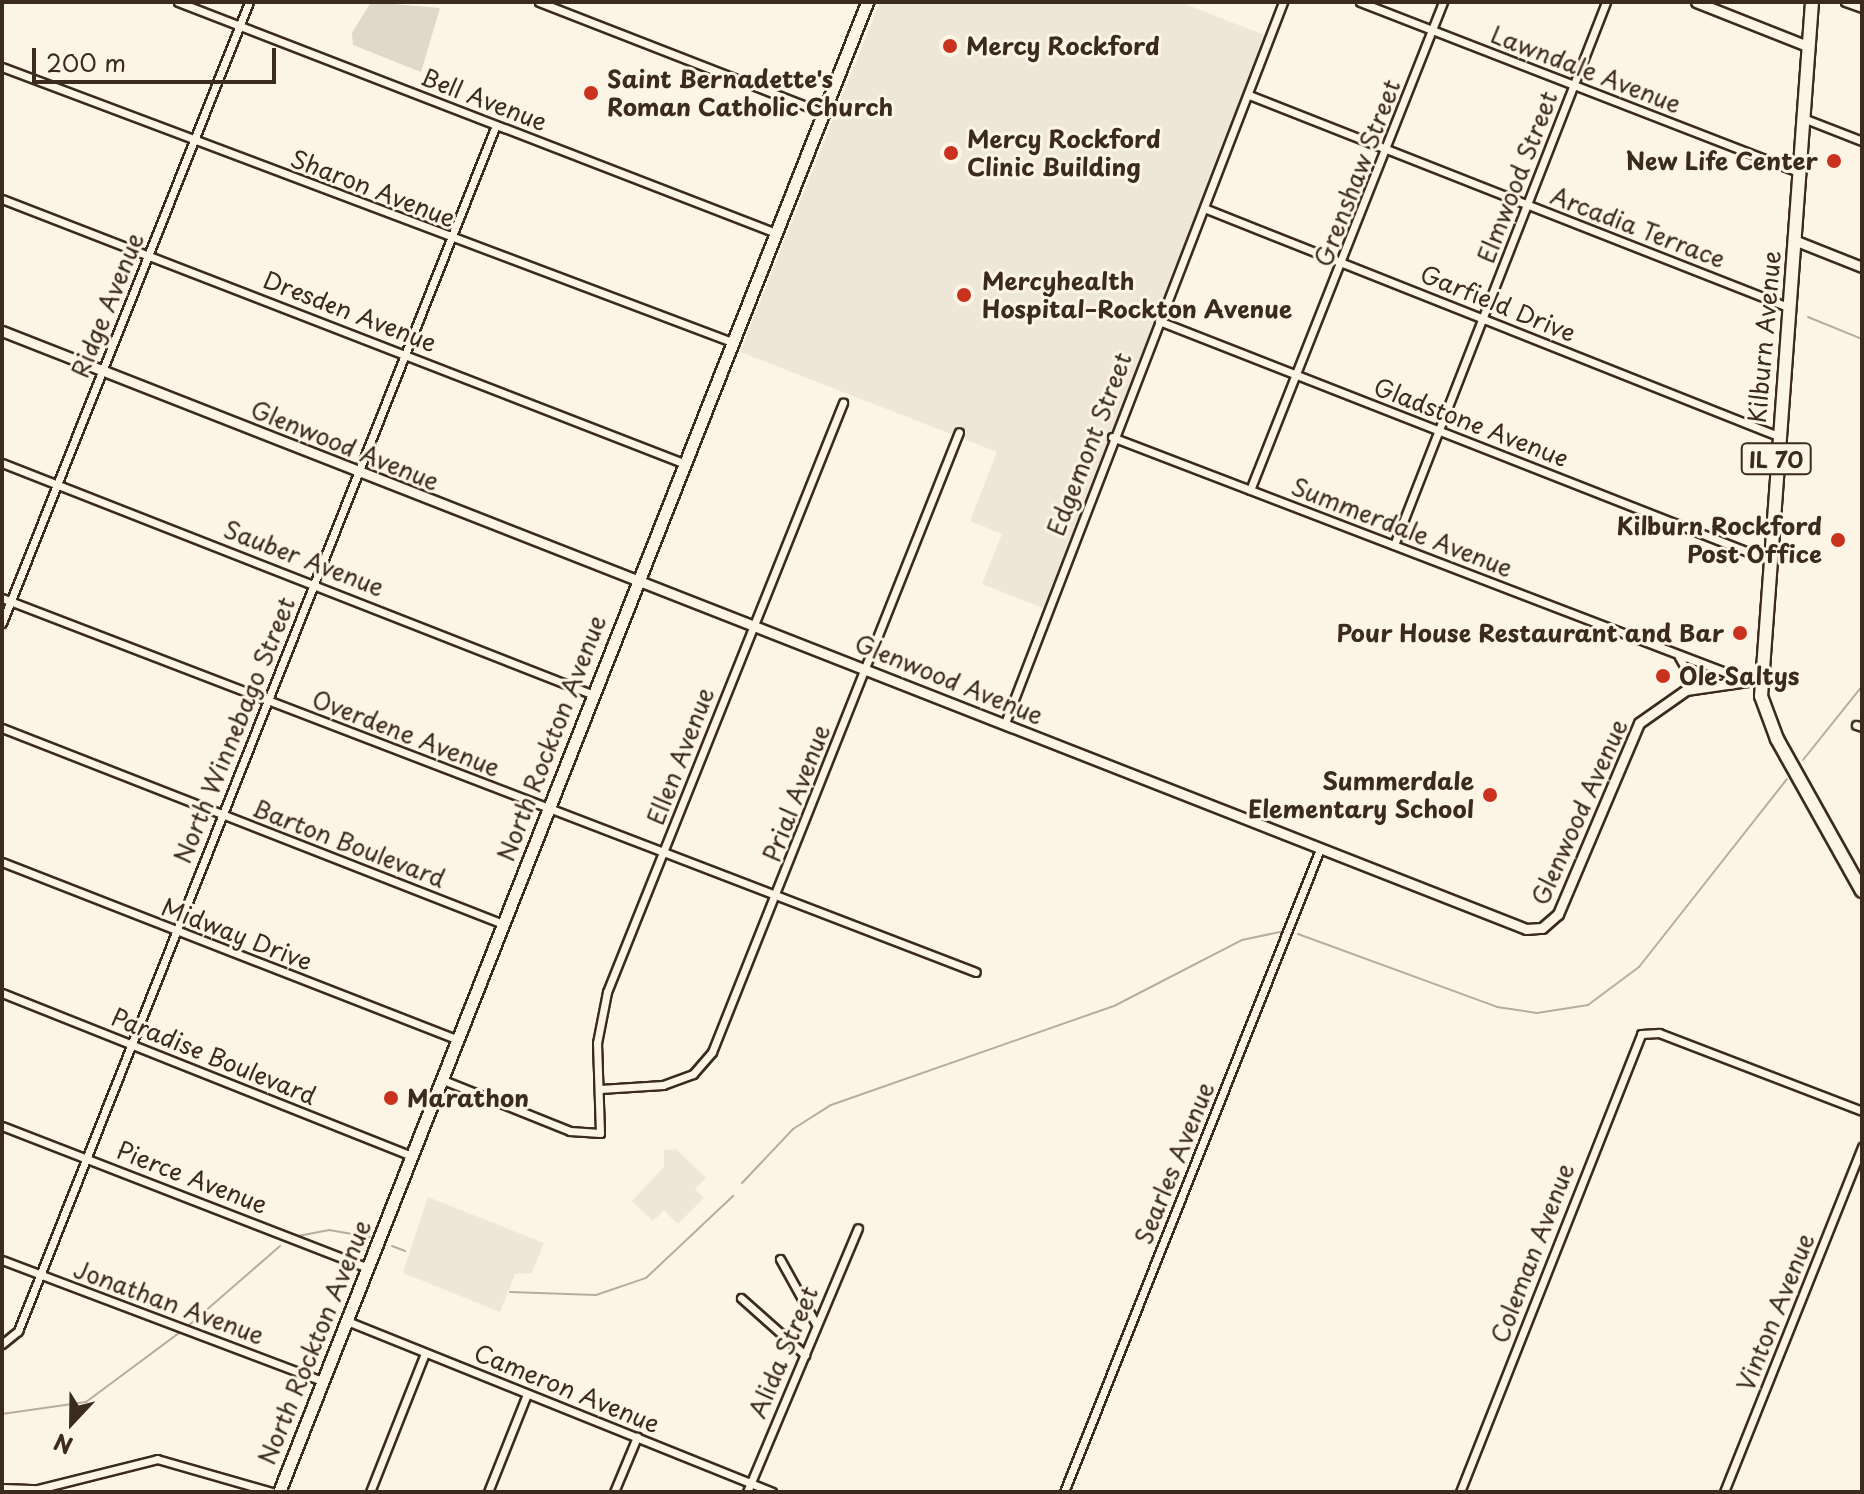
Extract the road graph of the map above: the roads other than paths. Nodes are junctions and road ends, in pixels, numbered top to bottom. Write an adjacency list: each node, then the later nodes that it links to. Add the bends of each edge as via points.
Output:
1 (178, 2): 13 (street, Bell Avenue)
2 (249, 2): 13 (street, Ridge Avenue)
3 (542, 2): 19 (street)
4 (866, 2): 19 (main road, North Rockton Avenue)
5 (1283, 2): 18 (street, Edgemont Street)
6 (1360, 2): 14 (street, Lawndale Avenue)
7 (1443, 2): 14 (street, Grenshaw Street)
8 (1606, 2): 17 (street, Elmwood Street)
9 (1696, 2): 15 (street)
10 (1812, 2): 15 (main road, Kilburn Avenue / IL 70)
11 (1845, 2): 12 (street)
12 (1862, 8)
13 (240, 25): 21 (street, Bell Avenue); 22 (street, Ridge Avenue)
14 (1432, 32): 17 (street, Lawndale Avenue); 24 (street, Grenshaw Street)
15 (1807, 46): 20 (main road, Kilburn Avenue / IL 70)
16 (2, 67): 22 (street, Sharon Avenue)
17 (1574, 86): 25 (street, Lawndale Avenue); 27 (street, Elmwood Street)
18 (1249, 95): 24 (street, Arcadia Terrace); 28 (street, Edgemont Street)
19 (823, 113): 29 (main road, North Rockton Avenue)
20 (1803, 118): 23 (street); 25 (main road, Kilburn Avenue / IL 70)
21 (496, 125): 29 (street, Bell Avenue); 30 (street, North Winnebago Street)
22 (194, 140): 30 (street, Sharon Avenue); 32 (street, Ridge Avenue)
23 (1862, 141)
24 (1386, 151): 27 (street, Arcadia Terrace); 33 (street, Grenshaw Street)
25 (1799, 172): 31 (main road, Kilburn Avenue / IL 70)
26 (2, 199): 32 (street, Dresden Avenue)
27 (1527, 205): 35 (street, Arcadia Terrace); 36 (street, Elmwood Street)
28 (1204, 208): 33 (street, Garfield Drive); 37 (street, Edgemont Street)
29 (776, 233): 39 (main road, North Rockton Avenue)
30 (450, 239): 39 (street, Sharon Avenue); 40 (street, North Winnebago Street)
31 (1794, 240): 34 (street); 35 (main road, Kilburn Avenue / IL 70)
32 (148, 256): 40 (street, Dresden Avenue); 41 (street, Ridge Avenue)
33 (1344, 264): 36 (street, Garfield Drive); 42 (street, Grenshaw Street)
34 (1862, 267)
35 (1788, 307): 46 (main road, Kilburn Avenue / IL 70)
36 (1483, 319): 45 (street, Elmwood Street); 46 (street, Garfield Drive)
37 (1159, 321): 42 (street, Gladstone Avenue); 47 (street, Edgemont Street)
38 (2, 331): 41 (street, Glenwood Avenue)
39 (732, 342): 49 (main road, North Rockton Avenue)
40 (404, 353): 49 (street, Dresden Avenue); 50 (street, North Winnebago Street)
41 (103, 369): 50 (street, Glenwood Avenue); 51 (street, Ridge Avenue)
42 (1298, 376): 45 (street, Gladstone Avenue); 52 (street, Grenshaw Street)
43 (843, 403): 59 (street, Ellen Avenue)
44 (959, 432): 61 (street, Prial Avenue)
45 (1439, 432): 53 (street, Elmwood Street); 54 (street, Gladstone Avenue)
46 (1778, 436): 54 (main road, Kilburn Avenue / IL 70)
47 (1112, 437): 52 (street, Summerdale Avenue); 67 (street, Edgemont Street)
48 (2, 463): 51 (street, Sauber Avenue)
49 (683, 463): 55 (main road, North Rockton Avenue)
50 (355, 473): 55 (street, Glenwood Avenue); 56 (street, North Winnebago Street)
51 (57, 485): 56 (street, Sauber Avenue); 57 (street, Ridge Avenue)
52 (1250, 490): 53 (street, Summerdale Avenue)
53 (1394, 545): 60 (street, Summerdale Avenue)
54 (1769, 560): 63 (main road, Kilburn Avenue / IL 70)
55 (638, 577): 59 (street, Glenwood Avenue); 65 (main road, North Rockton Avenue)
56 (314, 583): 65 (street, Sauber Avenue); 66 (street, North Winnebago Street)
57 (6, 600): 58 (street, Ridge Avenue); 66 (street, Overdene Avenue)
58 (2, 623)
59 (753, 623): 61 (street, Glenwood Avenue); 72 (street, Ellen Avenue)
60 (1678, 655): 62 (street, Summerdale Avenue); 64 (street)
61 (866, 669): 67 (street, Glenwood Avenue); 76 (street, Prial Avenue)
62 (1738, 677): 63 (street, Glenwood Avenue); 64 (street, Glenwood Avenue)
63 (1761, 679): 74 (main road, Kilburn Avenue / IL 70, via 1770,726)
64 (1696, 686): 71 (street, Glenwood Avenue, via 1663,702 1631,734 1558,914 1542,928 1516,926)
65 (591, 694): 69 (main road, North Rockton Avenue)
66 (265, 701): 69 (street, Overdene Avenue); 70 (street, North Winnebago Street)
67 (1005, 723): 71 (street, Glenwood Avenue)
68 (2, 728): 70 (street, Barton Boulevard)
69 (547, 809): 72 (street, Overdene Avenue); 77 (main road, North Rockton Avenue)
70 (221, 815): 77 (street, Barton Boulevard); 78 (street, North Winnebago Street)
71 (1320, 849): 113 (street, Searles Avenue)
72 (663, 853): 76 (street, Overdene Avenue); 84 (street, Ellen Avenue, via 607,992 597,1043)
73 (2, 862): 78 (street, Midway Drive)
74 (1858, 875): 75 (main road, Kilburn Avenue / IL 70)
75 (1862, 891)
76 (777, 897): 79 (street, Overdene Avenue); 84 (street, Prial Avenue, via 712,1052 693,1074 663,1085)
77 (503, 924): 81 (main road, North Rockton Avenue)
78 (176, 932): 81 (street, Midway Drive); 82 (street, North Winnebago Street)
79 (976, 972)
80 (2, 993): 82 (street, Paradise Boulevard)
81 (459, 1040): 83 (main road, North Rockton Avenue)
82 (130, 1044): 88 (street, Paradise Boulevard); 89 (street, North Winnebago Street)
83 (443, 1080): 84 (street, Ellen Avenue, via 588,1137 600,1133); 88 (main road, North Rockton Avenue)
84 (600, 1089)
85 (1862, 1111): 114 (street, Coleman Avenue, via 1645,1031)
86 (2, 1126): 89 (street, Pierce Avenue)
87 (1862, 1147): 115 (street, Vinton Avenue)
88 (412, 1156): 93 (main road, North Rockton Avenue)
89 (87, 1158): 93 (street, Pierce Avenue); 94 (street, North Winnebago Street)
90 (858, 1228): 97 (street, Alida Street)
91 (780, 1259): 97 (street)
92 (2, 1260): 94 (street, Jonathan Avenue)
93 (368, 1268): 96 (main road, North Rockton Avenue)
94 (40, 1275): 98 (street, North Winnebago Street, via 18,1331); 101 (street, Jonathan Avenue)
95 (741, 1298): 100 (street)
96 (347, 1321): 99 (street, Cameron Avenue); 101 (main road, North Rockton Avenue)
97 (816, 1324): 100 (street, Alida Street)
98 (2, 1344)
99 (425, 1353): 102 (street, Cameron Avenue); 109 (street)
100 (805, 1355): 105 (street, Alida Street)
101 (323, 1381): 108 (main road, North Rockton Avenue)
102 (527, 1394): 103 (street, Cameron Avenue); 110 (street)
103 (637, 1437): 105 (street, Cameron Avenue); 111 (street)
104 (2, 1488): 106 (street)
105 (748, 1488): 112 (street, Cameron Avenue)
106 (38, 1491): 107 (street, via 157,1459)
107 (272, 1492)
108 (279, 1492)
109 (370, 1492)
110 (488, 1492)
111 (614, 1492)
112 (772, 1492)
113 (1064, 1492)
114 (1460, 1492)
115 (1724, 1492)

